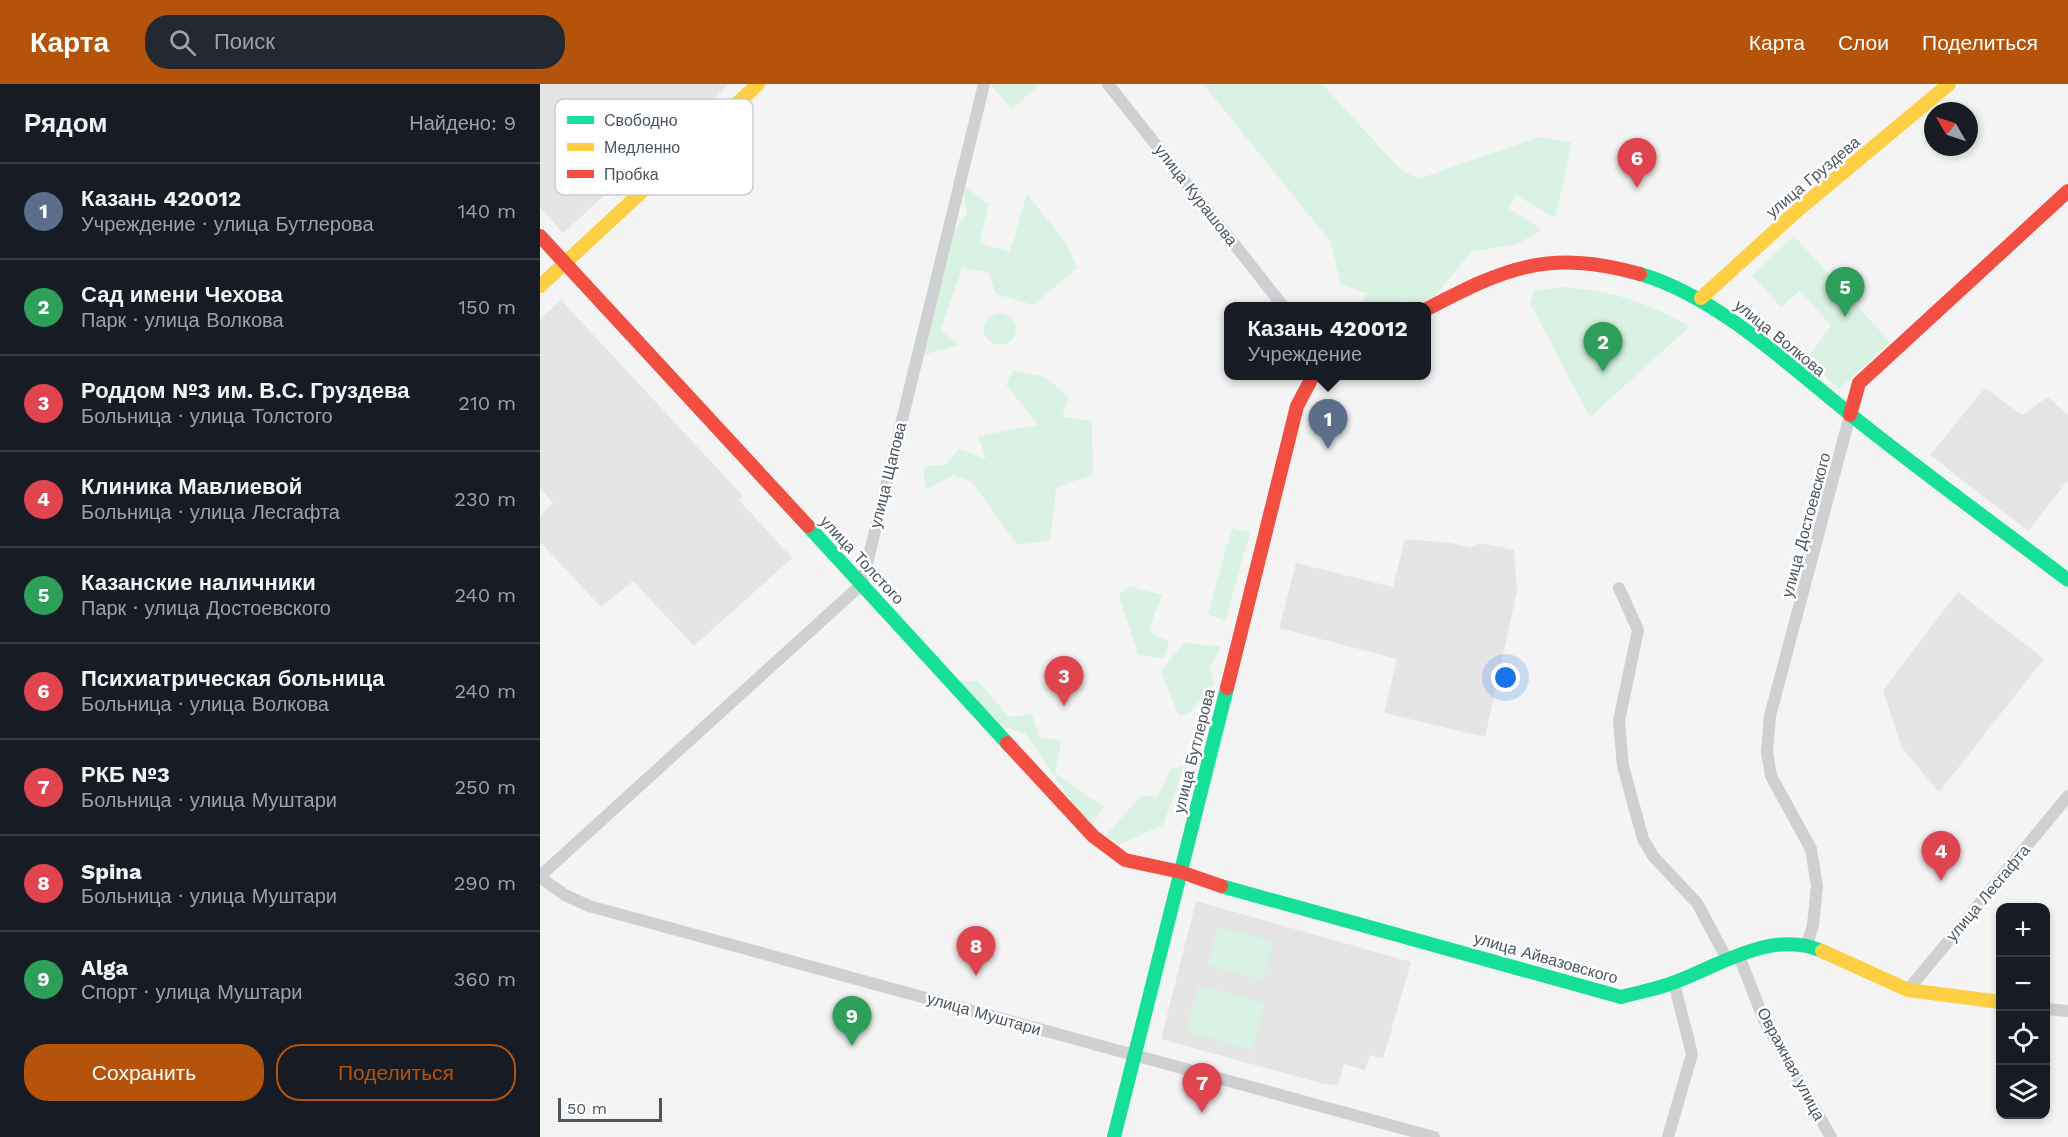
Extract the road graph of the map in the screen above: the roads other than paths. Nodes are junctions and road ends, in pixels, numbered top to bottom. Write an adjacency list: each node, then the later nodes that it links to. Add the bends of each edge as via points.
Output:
1 (758, 84): 5 (street)
2 (984, 84): 17 (street, улица Щапова)
3 (1108, 84): 12 (street, улица Курашова)
4 (1949, 84): 11 (street, улица Груздева, via 1799,209)
5 (742, 99)
6 (2068, 191): 15 (street, улица Достоевского, via 1859,383)
7 (638, 195): 9 (street)
8 (540, 236): 9 (street, улица Толстого)
9 (565, 263): 10 (street); 17 (street, улица Толстого)
10 (540, 286)
11 (1701, 298): 13 (street, улица Волкова, via 1621,270 1581,262 1548,262 1510,270); 15 (street, улица Волкова)
12 (1280, 302)
13 (1431, 307)
14 (1310, 380): 20 (street, улица Бутлерова, via 1297,406)
15 (1850, 415): 16 (street, улица Волкова); 22 (street, улица Достоевского, via 1770,716 1767,752 1771,776 1811,849 1817,886)
16 (2068, 580)
17 (861, 584): 20 (street, улица Толстого, via 1093,836 1125,860); 21 (street)
18 (1619, 588): 23 (street, via 1638,630 1619,721 1623,766 1643,839 1653,856 1697,903)
19 (2068, 796): 25 (street, улица Лесгафта)
20 (1181, 872): 24 (street, улица Айвазовского, via 1621,997); 29 (street, улица Бутлерова)
21 (540, 877): 29 (street, улица Муштари, via 589,906)
22 (1807, 944): 23 (street, улица Айвазовского, via 1780,944); 25 (street, улица Айвазовского)
23 (1733, 957): 24 (street, улица Айвазовского); 33 (street, Овражная улица)
24 (1674, 983): 32 (street, via 1692,1054)
25 (1908, 990): 26 (street, улица Айвазовского)
26 (1996, 1001)
27 (2050, 1009): 28 (street)
28 (2068, 1011)
29 (1134, 1054): 30 (street, улица Бутлерова); 31 (street, улица Муштари)
30 (1114, 1137)
31 (1434, 1137)
32 (1668, 1137)
33 (1831, 1137)

